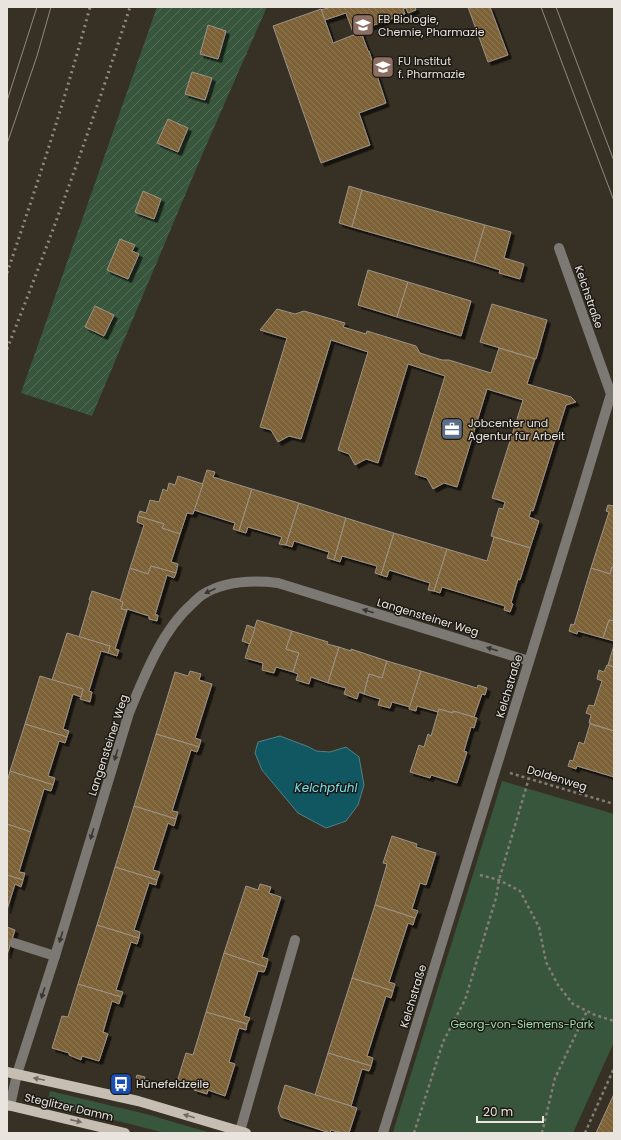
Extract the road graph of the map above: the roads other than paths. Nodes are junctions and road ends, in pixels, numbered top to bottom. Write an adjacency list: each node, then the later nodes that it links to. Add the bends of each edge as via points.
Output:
1 (559, 248): 2 (street, Kelchstraße, via 611,394)
2 (529, 661): 5 (street, Langensteiner Weg, one-way to 5, via 278,583 248,581 220,587 202,596 178,619 165,638 129,713); 11 (street, Kelchstraße)
3 (295, 940): 9 (street)
4 (14, 943): 5 (street)
5 (55, 956): 7 (street, Langensteiner Weg, one-way to 7)
6 (7, 1072): 7 (main road, Steglitzer Damm)
7 (17, 1074): 8 (street, Langensteiner Weg); 9 (main road, Steglitzer Damm, one-way to 7, via 138,1101)
8 (8, 1106): 10 (main road, Steglitzer Damm, one-way to 10)
9 (243, 1132)
10 (126, 1133)
11 (383, 1133)

